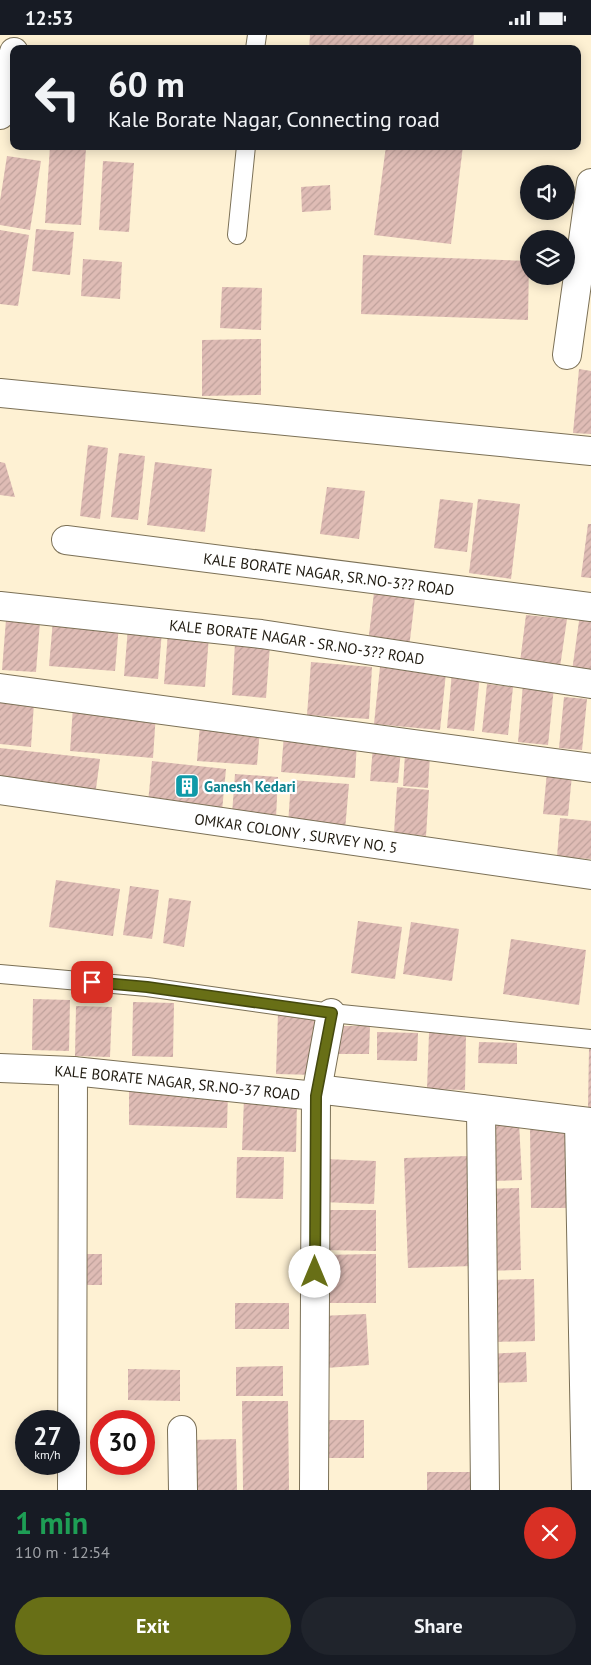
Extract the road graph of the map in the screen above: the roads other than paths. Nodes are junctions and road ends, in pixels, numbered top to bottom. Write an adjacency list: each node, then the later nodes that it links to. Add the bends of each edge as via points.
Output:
1 (10, 69): 2 (street)
2 (0, 115)
3 (246, 150): 5 (lane)
4 (591, 183): 6 (street)
5 (237, 235)
6 (584, 283): 7 (street)
7 (567, 355)
8 (0, 393): 9 (street)
9 (591, 451)
10 (66, 540): 12 (street, KALE BORATE NAGAR, SR.NO-3?? ROAD)
11 (0, 606): 13 (street, KALE BORATE NAGAR - SR.NO-3?? ROAD, via 261,634)
12 (591, 607)
13 (591, 684)
14 (0, 688): 15 (street)
15 (591, 768)
16 (0, 790): 17 (street, OMKAR COLONY , SURVEY NO. 5)
17 (591, 875)
18 (0, 974): 19 (lane, via 147,987)
19 (332, 1013): 20 (lane); 23 (street)
20 (591, 1039)
21 (0, 1068): 22 (street, KALE BORATE NAGAR, SR.NO-37 ROAD)
22 (73, 1071): 23 (street, KALE BORATE NAGAR, SR.NO-37 ROAD); 27 (street)
23 (316, 1096): 24 (street, KALE BORATE NAGAR, SR.NO-37 ROAD, via 325,1090); 29 (street)
24 (481, 1109): 25 (street, KALE BORATE NAGAR, SR.NO-37 ROAD); 30 (street)
25 (585, 1122): 31 (street)
26 (182, 1430): 28 (street)
27 (72, 1490)
28 (183, 1490)
29 (314, 1490)
30 (486, 1490)
31 (586, 1490)

